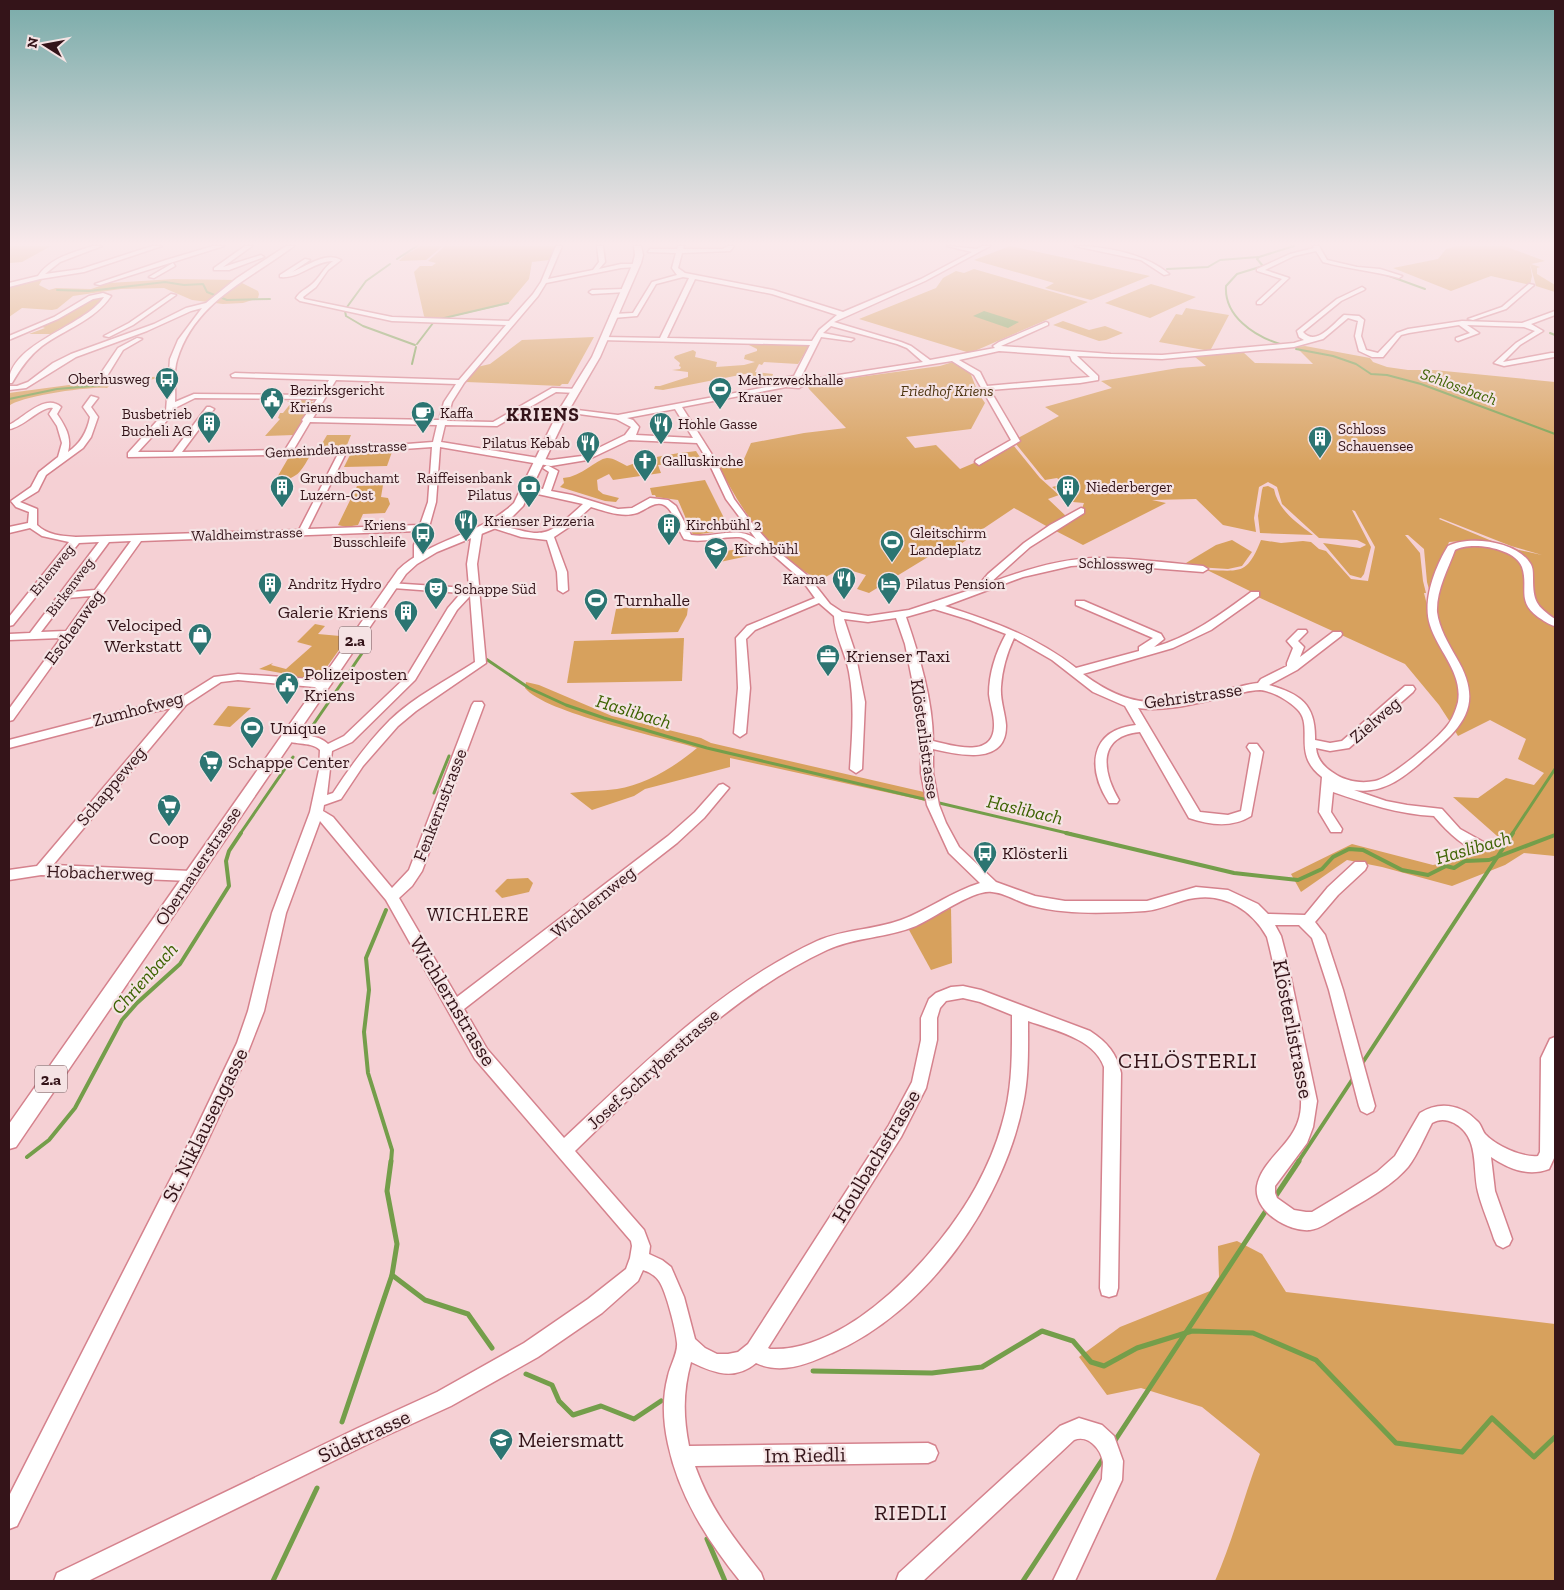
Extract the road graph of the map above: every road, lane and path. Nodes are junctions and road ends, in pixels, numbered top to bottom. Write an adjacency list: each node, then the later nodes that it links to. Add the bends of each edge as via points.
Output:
1 (51, 320): 23 (street)
2 (80, 320): 40 (street, via 32,350)
3 (135, 320): 30 (street, via 94,342)
4 (163, 320): 21 (street)
5 (197, 320): 48 (street, via 177,351 171,373)
6 (427, 320): 16 (street)
7 (515, 320): 16 (street)
8 (612, 320): 24 (main road, 2.a)
9 (670, 320): 25 (street)
10 (833, 320): 17 (street)
11 (1313, 320): 28 (street, via 1299,332)
12 (1340, 320): 28 (street, via 1325,335)
13 (1361, 320): 18 (street, via 1358,336 1362,350 1378,355 1383,354 1402,333)
14 (1468, 320): 18 (street)
15 (1538, 320): 20 (street)
16 (512, 323): 41 (street)
17 (829, 323): 22 (street); 35 (street, via 899,342)
18 (1460, 323): 20 (street); 27 (street, via 1476,333)
19 (1046, 324): 31 (street, via 1001,343)
20 (1526, 325): 33 (street, via 1540,331 1518,344 1498,363)
21 (140, 331): 30 (street); 38 (street, via 146,335 122,347)
22 (819, 335): 26 (street); 29 (street)
23 (9, 338)
24 (603, 339): 25 (street); 44 (main road, 2.a)
25 (661, 339): 29 (street)
26 (851, 339)
27 (1458, 339)
28 (1312, 341): 32 (street, via 1185,356)
29 (815, 343): 39 (street)
30 (98, 346): 42 (street, via 61,362 25,386)
31 (999, 349): 32 (street); 34 (street)
32 (1073, 354): 43 (street, via 1096,378)
33 (1551, 355)
34 (953, 359): 35 (street); 43 (street, via 977,374)
35 (929, 363): 39 (street)
36 (235, 375): 37 (street)
37 (334, 378): 41 (street); 45 (street)
38 (101, 379)
39 (800, 380): 47 (street, via 799,386 786,385)
40 (9, 381)
41 (461, 382): 55 (street, via 448,402)
42 (9, 388)
43 (985, 388): 64 (street, via 1016,441)
44 (576, 391): 50 (main road, 2.a); 55 (street, via 555,390 494,424)
45 (322, 397): 48 (street, via 194,396); 53 (street)
46 (94, 398): 63 (street, via 87,407 94,417 91,433 75,451)
47 (677, 406): 51 (street); 58 (street)
48 (171, 407): 62 (street, Gemeindehausstrasse, via 131,455)
49 (210, 409): 62 (street)
50 (564, 410): 52 (street); 65 (main road, 2.a)
51 (636, 414): 52 (street); 54 (street)
52 (618, 417): 54 (street)
53 (306, 420): 55 (street); 61 (street)
54 (629, 421): 57 (street, via 635,427)
55 (442, 423): 59 (street)
56 (10, 426): 63 (street, via 28,418 42,406 56,406 53,414 66,443)
57 (628, 437): 58 (street); 65 (street, Gemeindehausstrasse, via 584,458)
58 (698, 441): 82 (street, via 712,461 730,499)
59 (436, 444): 60 (street, Gemeindehausstrasse); 65 (street, Gemeindehausstrasse); 72 (street, via 432,502)
60 (343, 450): 61 (street, Gemeindehausstrasse); 74 (street)
61 (288, 452): 62 (street, Gemeindehausstrasse)
62 (175, 455)
63 (62, 458): 70 (street, via 42,474 35,489 15,501 34,511)
64 (979, 462)
65 (543, 465): 66 (main road, 2.a); 67 (street, via 554,471)
66 (527, 489): 68 (street); 71 (main road, 2.a, via 512,512)
67 (547, 490)
68 (590, 503): 76 (street); 82 (street, via 626,513 655,501 665,502 672,506 687,537 699,539 740,534)
69 (1081, 512): 87 (street, via 1030,541)
70 (32, 525): 73 (street); 79 (street, Waldheimstrasse, via 42,532)
71 (492, 526): 75 (main road, 2.a); 76 (street, via 538,537)
72 (424, 528): 74 (street, Waldheimstrasse); 80 (street)
73 (9, 530)
74 (302, 532): 77 (street, Waldheimstrasse)
75 (477, 532): 81 (main road, 2.a); 86 (street)
76 (547, 536): 88 (street, via 551,539 562,572)
77 (138, 537): 78 (street, Waldheimstrasse); 89 (street, Eschenweg)
78 (106, 538): 79 (street, Waldheimstrasse); 91 (street, Birkenweg)
79 (73, 540): 97 (street, Erlenweg)
80 (420, 545): 81 (street); 83 (street)
81 (433, 550): 83 (main road, 2.a)
82 (772, 551): 92 (street, via 810,583)
83 (419, 558): 85 (main road, 2.a, via 405,569)
84 (1203, 569): 87 (street, Schlossweg, via 1080,562 1044,568)
85 (390, 589): 86 (street); 108 (main road, Obernauerstrasse / 2.a)
86 (472, 589): 122 (street, via 453,608 411,678 348,739); 127 (street, via 482,663 394,723 359,763 337,796)
87 (978, 589): 94 (street, Schlossweg)
88 (562, 590)
89 (99, 593): 91 (street); 100 (street, Eschenweg)
90 (1255, 594): 105 (street, via 1201,632)
91 (66, 595): 103 (street, Birkenweg)
92 (820, 599): 95 (street); 116 (street, via 751,628 740,638 744,688)
93 (1080, 603): 105 (street, via 1160,639 1142,649)
94 (935, 606): 96 (street, Schlossweg); 101 (street, Gehristrasse)
95 (839, 615): 96 (street, via 868,619); 123 (street, via 855,673 859,702)
96 (900, 615): 120 (street, Klösterlistrasse, via 922,699)
97 (9, 623)
98 (1555, 623): 124 (street, Gehristrasse, via 1531,605 1528,599 1528,568 1523,560 1504,549 1477,543 1456,544 1451,548 1432,612 1464,686 1460,714 1443,739 1387,782 1354,786)
99 (1302, 632): 106 (street, via 1292,640 1299,648 1292,662)
100 (70, 634): 103 (street); 114 (street, Eschenweg)
101 (1011, 634): 107 (street, Gehristrasse, via 1044,650); 120 (street, via 994,692 1000,736 979,752)
102 (1337, 634): 106 (street)
103 (33, 636): 104 (street)
104 (9, 637)
105 (1142, 654): 107 (street)
106 (1293, 668): 109 (street, via 1265,681)
107 (1076, 672): 112 (street, Gehristrasse, via 1108,694)
108 (325, 684): 111 (street, Zumhofweg, via 238,677 218,679); 117 (main road, Obernauerstrasse / 2.a)
109 (1262, 687): 112 (street, Gehristrasse, via 1168,704); 118 (street, Gehristrasse, via 1301,706 1309,720)
110 (1409, 690): 118 (street, Zielweg, via 1345,745 1330,747)
111 (182, 702): 119 (street, Zumhofweg, via 121,714); 131 (street, Schappeweg)
112 (1130, 704): 115 (street)
113 (478, 705): 135 (street, Fenkernstrasse, via 415,871 407,884)
114 (9, 716)
115 (1142, 728): 121 (street, via 1194,816 1201,818 1234,818 1247,813 1258,752); 126 (street, via 1124,730 1106,743 1100,767 1102,779)
116 (740, 732)
117 (288, 737): 122 (street, via 310,740); 133 (main road, Obernauerstrasse / 2.a)
118 (1309, 743): 124 (street, Gehristrasse, via 1314,763)
119 (9, 744)
120 (927, 744): 134 (street, Klösterlistrasse, via 927,773 940,823 954,850)
121 (1253, 747)
122 (326, 748): 127 (street, St. Niklausengasse)
123 (856, 769)
124 (1328, 776): 128 (street, via 1325,812); 129 (street, Gehristrasse, via 1333,786 1344,792 1399,808 1438,812 1455,832)
125 (723, 788): 138 (street, Wichlernweg, via 708,808 666,844 524,957)
126 (1113, 800)
127 (319, 808): 135 (street, Wichlernstrasse); 152 (street, St. Niklausengasse, via 275,924 258,1005 246,1042)
128 (1336, 829)
129 (1482, 847)
130 (1360, 866): 137 (street)
131 (40, 870): 132 (street, Hobacherweg); 133 (street, Hobacherweg)
132 (9, 875)
133 (191, 876): 143 (main road, Obernauerstrasse / 2.a)
134 (991, 886): 136 (street, Klösterlistrasse, via 1034,901 1065,906 1147,906 1196,892 1210,892 1243,901); 144 (street, Josef-Schryberstrasse, via 964,893 908,923 839,939 794,961 722,1007 681,1040)
135 (390, 896): 138 (street, Wichlernstrasse)
136 (1265, 920): 137 (street, via 1289,918); 142 (street, Klösterlistrasse, via 1279,955 1309,1101 1307,1119 1299,1140 1266,1184 1268,1199 1276,1209 1296,1219 1315,1220 1386,1175 1409,1150 1426,1118 1435,1112 1461,1118)
137 (1307, 922): 141 (street, via 1318,935 1326,958)
138 (455, 1007): 144 (street, Wichlernstrasse, via 481,1054)
139 (1020, 1012): 147 (street, Houlbachstrasse, via 1085,1036 1098,1044 1111,1062); 149 (street, via 1019,1081 1011,1120 996,1165 965,1222 922,1275 888,1305 837,1342 807,1354 770,1360); 149 (street, Houlbachstrasse, via 963,992 951,993 934,1004 920,1083 895,1131)
140 (1555, 1044): 142 (street, via 1549,1058 1548,1153 1543,1162 1533,1166 1521,1164)
141 (1367, 1106)
142 (1479, 1138): 145 (street, via 1488,1197)
143 (9, 1140)
144 (564, 1150): 146 (street, Wichlernstrasse, via 638,1236 641,1246)
145 (1503, 1239)
146 (639, 1258): 148 (street, via 665,1273 675,1297); 153 (street, Südstrasse, via 632,1275 595,1306 531,1350 470,1386)
147 (1110, 1288)
148 (686, 1344): 149 (street, Houlbachstrasse, via 716,1364 743,1361); 151 (street, via 673,1397 675,1427)
149 (755, 1351)
150 (928, 1453): 151 (street, Im Riedli)
151 (682, 1456): 154 (street, via 693,1490 712,1527)
152 (9, 1518)
153 (65, 1581)
154 (754, 1581)
155 (907, 1581): 156 (street, via 1067,1433 1079,1428 1096,1432 1108,1443 1113,1461 1112,1480)
156 (1064, 1581)

